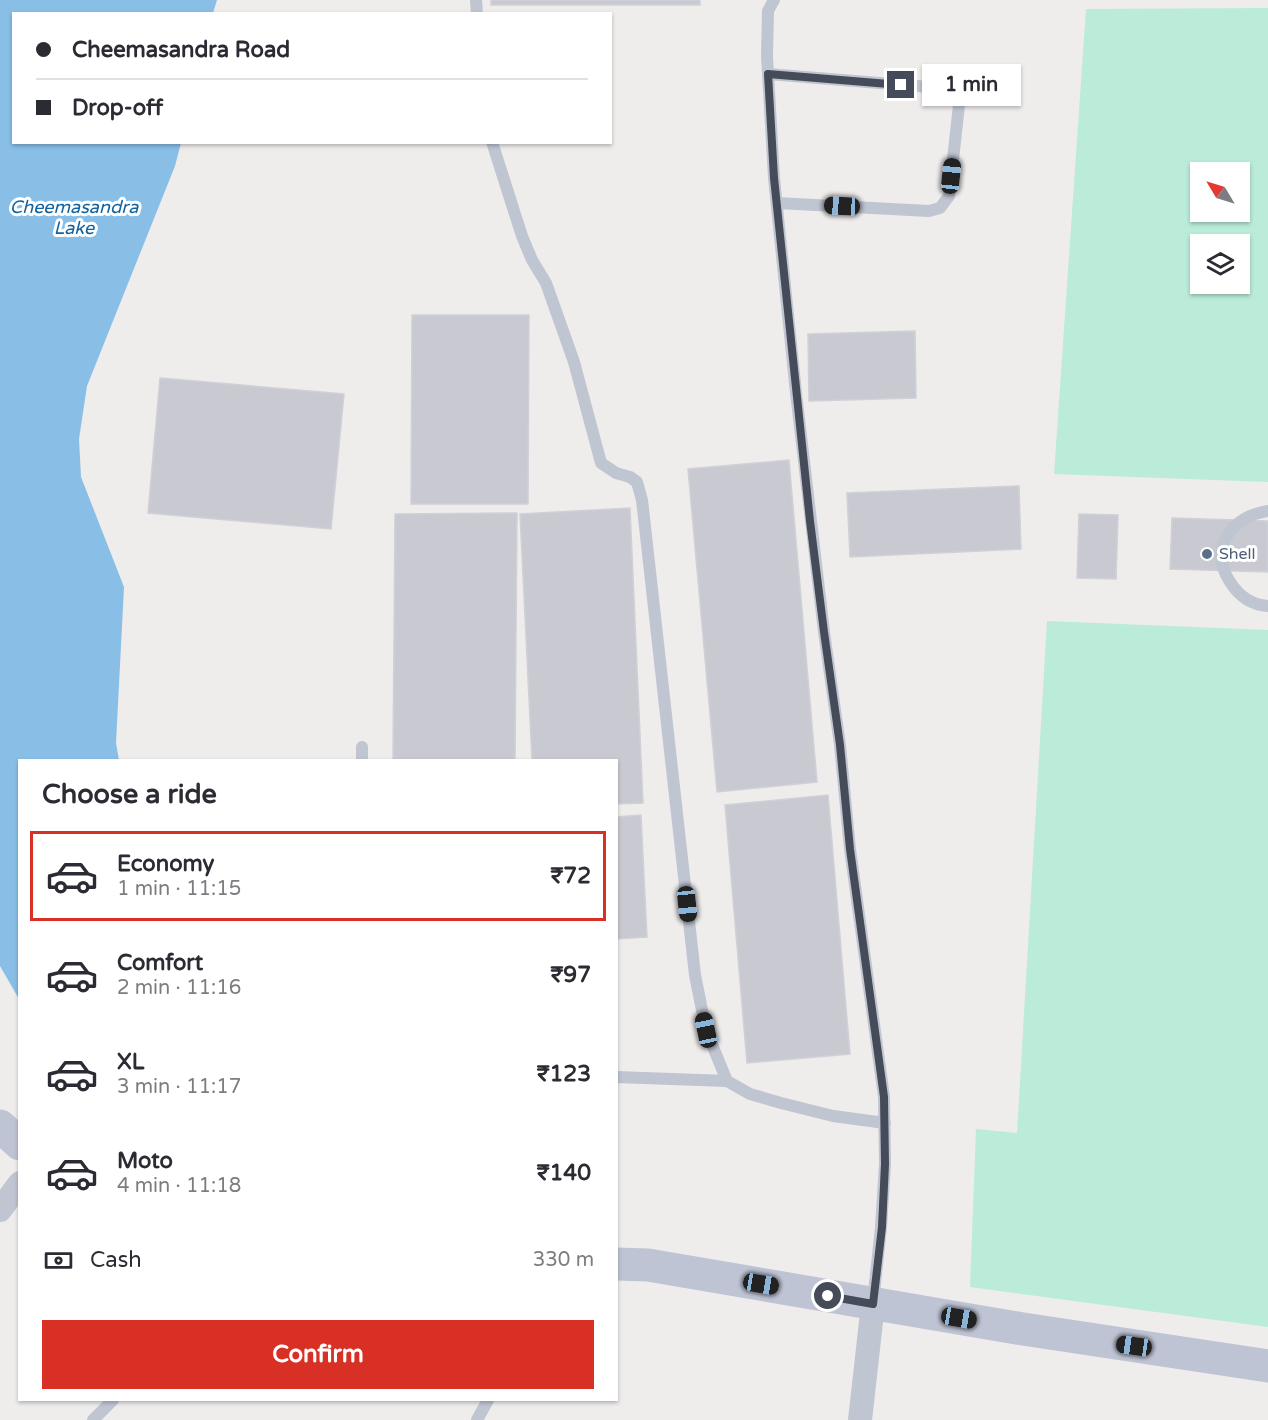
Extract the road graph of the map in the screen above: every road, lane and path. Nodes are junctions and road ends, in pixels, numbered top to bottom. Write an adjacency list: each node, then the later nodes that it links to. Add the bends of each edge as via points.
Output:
1 (774, 0): 2 (lane, via 768,11)
2 (768, 74): 4 (lane); 4 (lane, via 954,89 960,96 949,196 940,208 929,211)
3 (493, 144): 10 (lane, via 522,236 546,283 574,362 601,463 637,482 642,500 695,975 706,1030)
4 (777, 203): 11 (lane, via 810,521)
5 (1268, 511): 6 (lane, via 1234,526 1221,550 1226,575 1235,590 1258,605)
6 (1268, 606)
7 (362, 747): 8 (lane)
8 (362, 759)
9 (618, 1077): 10 (lane)
10 (727, 1081): 11 (lane, via 750,1094 781,1103)
11 (885, 1123): 17 (lane, via 882,1227)
12 (0, 1126): 13 (street)
13 (18, 1142)
14 (18, 1186): 15 (street)
15 (0, 1210)
16 (618, 1264): 17 (street, via 648,1265)
17 (873, 1304): 18 (street); 23 (street)
18 (1268, 1366)
19 (112, 1401): 21 (lane)
20 (487, 1401): 22 (lane)
21 (93, 1420)
22 (477, 1420)
23 (860, 1420)

